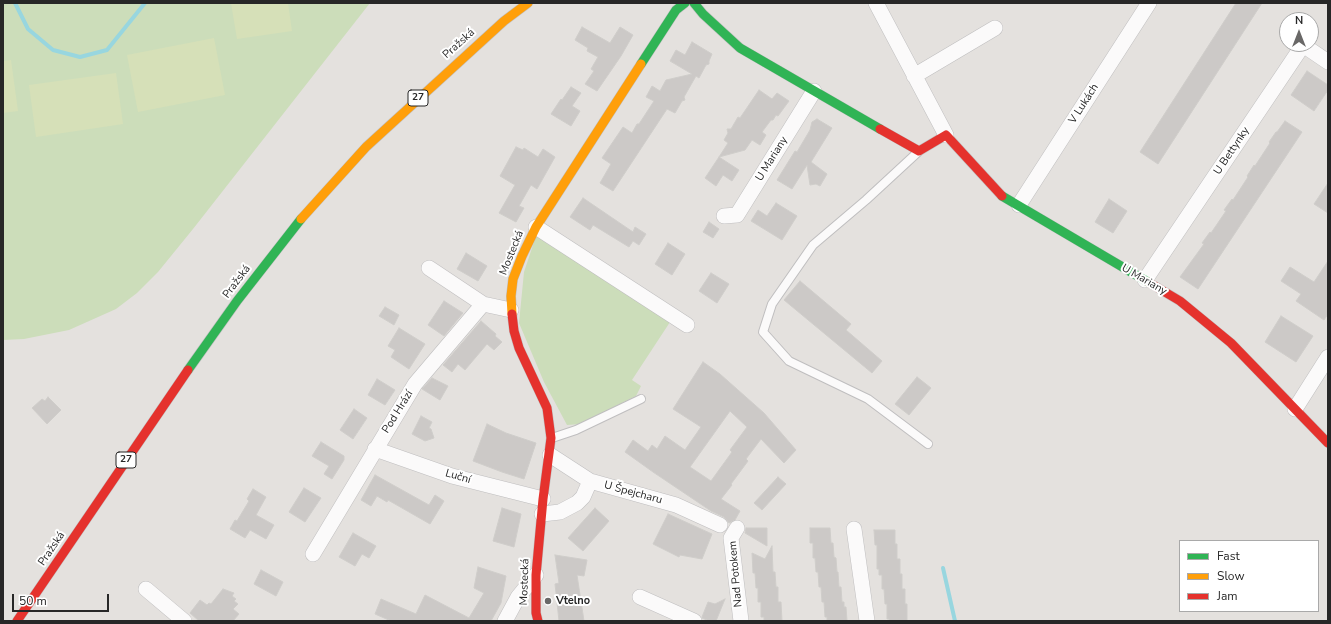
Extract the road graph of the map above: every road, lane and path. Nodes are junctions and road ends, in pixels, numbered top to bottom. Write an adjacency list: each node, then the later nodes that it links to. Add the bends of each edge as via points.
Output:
1 (528, 3): 38 (street, Pražská / 27, via 504,21 366,147 303,216 237,301 174,390)
2 (685, 3): 14 (street, Mostecká, via 676,10)
3 (694, 3): 9 (street, via 740,48)
4 (876, 3): 8 (street, U Mariany)
5 (1149, 3): 12 (street, V Lukách)
6 (995, 28): 8 (street)
7 (1328, 62): 16 (street, U Bettynky, via 1303,45)
8 (914, 76): 10 (street, U Mariany)
9 (814, 91): 11 (street); 13 (street, U Mariany, via 737,215)
10 (946, 135): 11 (street); 12 (street, U Mariany, via 1001,194)
11 (919, 152): 25 (lane, via 813,244 772,304 763,332 789,361 868,399)
12 (1020, 205): 16 (street, U Mariany)
13 (724, 216)
14 (536, 227): 18 (street, Mostecká, via 513,279); 19 (street)
15 (429, 268): 17 (street)
16 (1145, 280): 22 (street, U Mariany, via 1180,301 1230,343)
17 (483, 304): 18 (street); 26 (street, Pod Hrází, via 415,384)
18 (511, 310): 23 (street, Mostecká, via 520,348 547,408)
19 (687, 325)
20 (1328, 357): 22 (street)
21 (641, 399): 23 (lane, via 576,430)
22 (1295, 409): 24 (street, U Mariany)
23 (551, 438): 27 (street, Mostecká)
24 (1328, 443)
25 (928, 444)
26 (375, 449): 29 (street, Luční, via 452,476); 34 (street, Pod Hrází)
27 (550, 455): 28 (street, U Špejcharu); 29 (street, Mostecká)
28 (590, 482): 30 (street, via 577,503 560,512); 31 (street, U Špejcharu, via 676,505)
29 (543, 499): 30 (street, Mostecká)
30 (542, 514): 35 (street, Mostecká)
31 (720, 525)
32 (737, 528): 43 (street, Nad Potokem, via 731,538)
33 (854, 529): 44 (street)
34 (312, 554)
35 (536, 575): 40 (street, via 518,597); 41 (street, Mostecká)
36 (146, 589): 39 (street)
37 (640, 597): 42 (street)
38 (17, 621)
39 (184, 621)
40 (505, 621)
41 (538, 621)
42 (694, 621)
43 (740, 621)
44 (867, 621)

